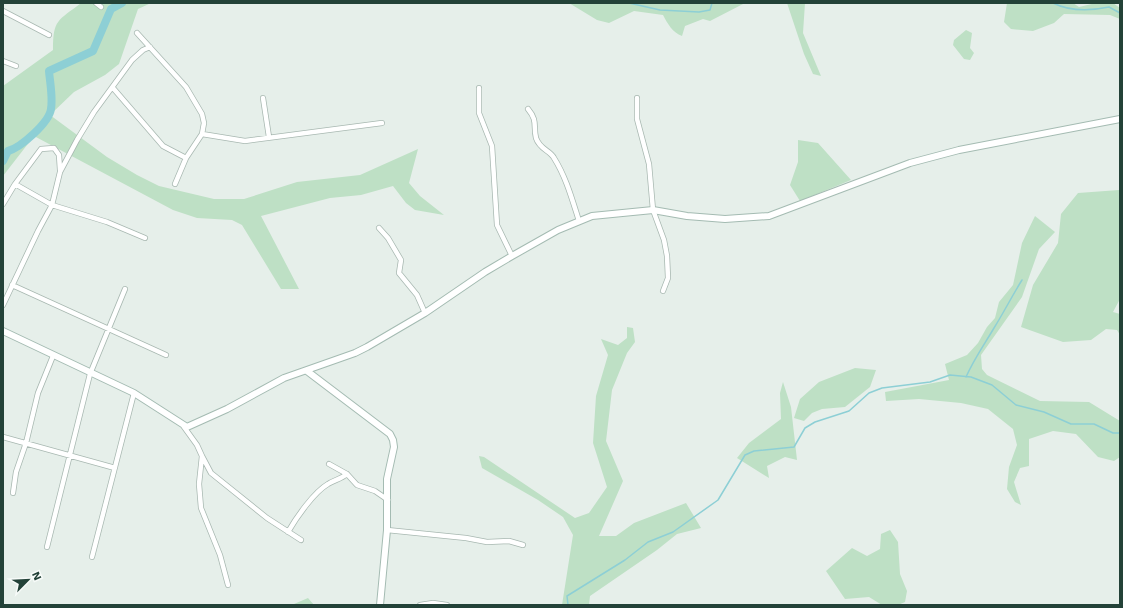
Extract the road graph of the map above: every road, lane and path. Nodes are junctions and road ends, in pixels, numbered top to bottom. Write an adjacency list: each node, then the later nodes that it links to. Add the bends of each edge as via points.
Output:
1 (96, 3): 2 (street)
2 (101, 7)
3 (3, 11): 5 (street)
4 (137, 33): 6 (street)
5 (49, 35)
6 (150, 47): 9 (street, via 132,60); 16 (street, via 186,87 199,106 204,123)
7 (3, 60): 8 (street)
8 (16, 66)
9 (112, 88): 18 (street, via 163,146); 19 (street, via 94,112)
10 (479, 88): 28 (street, via 479,112 492,146 497,225)
11 (263, 98): 17 (street)
12 (637, 98): 24 (street, via 637,119 649,164)
13 (528, 109): 25 (street, via 535,118 536,138 543,150 553,155)
14 (1120, 119): 24 (main road, via 959,150 910,163 769,216 725,219)
15 (382, 123): 17 (street)
16 (202, 134): 17 (street, via 245,141); 18 (street)
17 (269, 137)
18 (186, 158): 21 (street)
19 (60, 172): 20 (street, via 59,153 54,148 41,149); 23 (street)
20 (15, 184): 22 (street); 23 (street)
21 (175, 184)
22 (3, 204)
23 (52, 205): 27 (street, via 108,222); 29 (street)
24 (653, 210): 25 (main road, via 592,216); 31 (street, via 667,256 668,278)
25 (579, 221): 28 (main road)
26 (379, 228): 33 (street, via 401,260 399,273 417,295)
27 (145, 238)
28 (512, 256): 33 (main road)
29 (12, 285): 32 (street); 34 (street)
30 (125, 289): 34 (street)
31 (662, 291)
32 (3, 305)
33 (425, 313): 38 (main road, via 355,353)
34 (108, 330): 36 (street); 39 (street)
35 (3, 331): 37 (main road)
36 (166, 355)
37 (53, 356): 39 (main road); 43 (street, via 38,393)
38 (307, 371): 41 (main road, via 284,378 220,412); 50 (main road, via 390,434 394,447 387,479)
39 (90, 374): 40 (main road); 44 (street)
40 (134, 393): 41 (main road); 47 (street)
41 (184, 427): 45 (street)
42 (3, 437): 43 (street)
43 (26, 443): 44 (street); 49 (street, via 16,472)
44 (69, 456): 47 (street, via 89,459); 55 (street)
45 (202, 456): 52 (street, via 211,473); 57 (street, via 199,484 201,508 220,555)
46 (329, 464): 48 (street)
47 (115, 468): 56 (street)
48 (347, 474): 50 (street, via 357,485 375,491); 52 (street, via 327,484 299,513)
49 (13, 493)
50 (388, 500): 51 (main road)
51 (388, 530): 54 (street, via 486,542 509,541); 58 (main road)
52 (288, 532): 53 (street)
53 (302, 540)
54 (524, 545)
55 (47, 547)
56 (92, 557)
57 (228, 585)
58 (380, 605)
59 (420, 605): 60 (street)
60 (447, 605)

